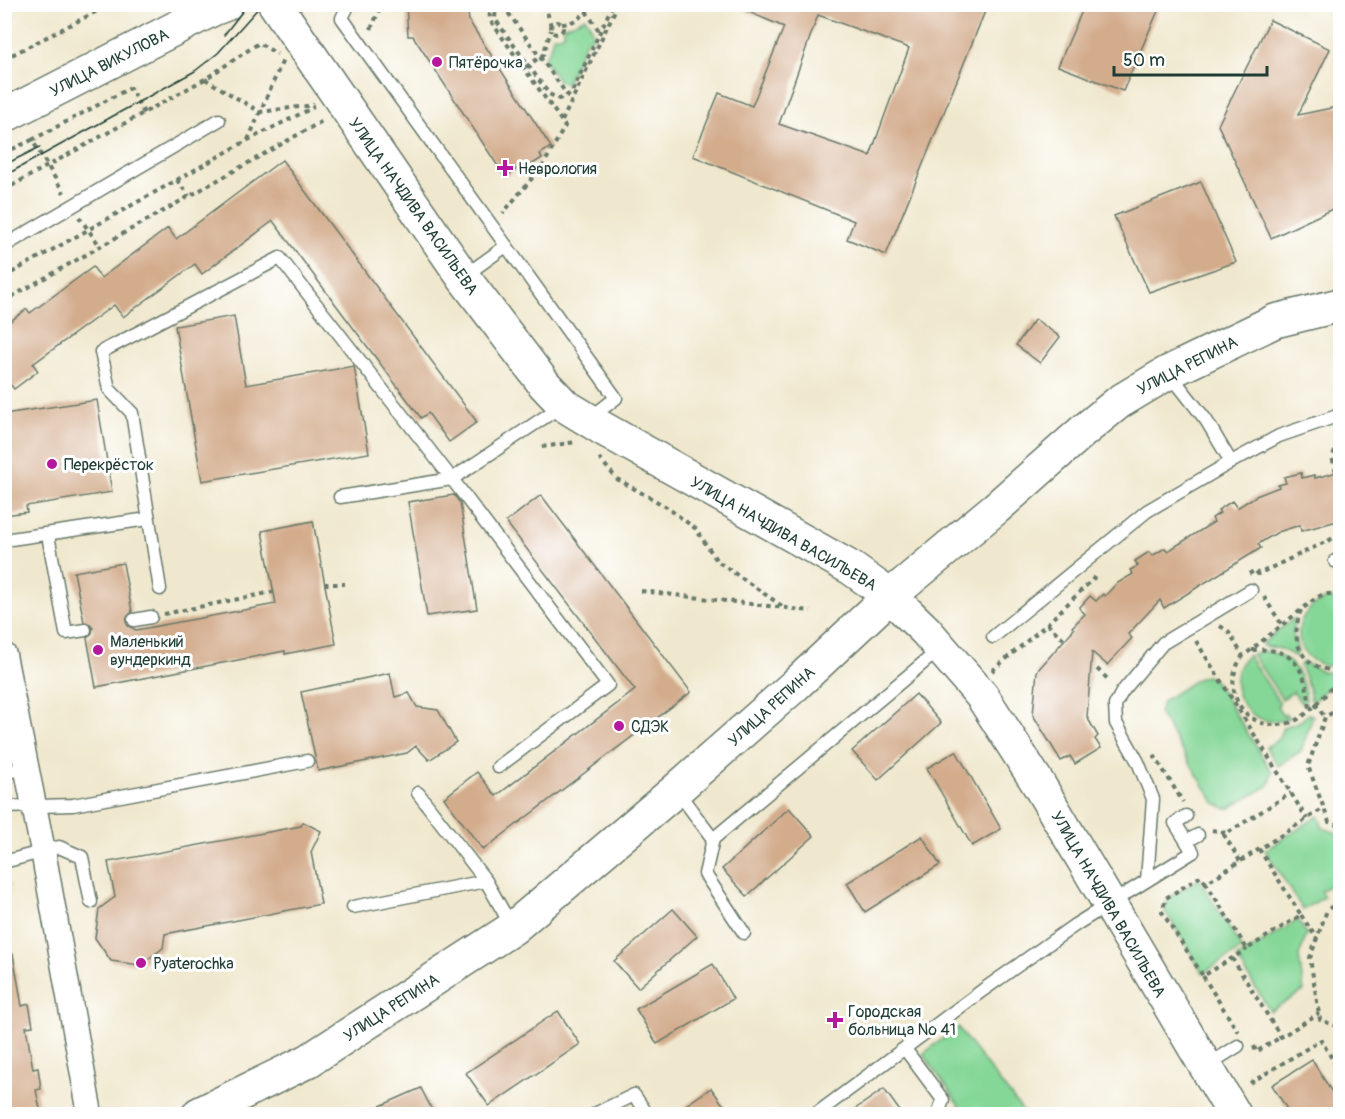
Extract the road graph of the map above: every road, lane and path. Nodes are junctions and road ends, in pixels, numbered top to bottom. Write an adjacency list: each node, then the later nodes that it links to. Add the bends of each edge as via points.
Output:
1 (111, 4): 20 (path)
2 (275, 4): 45 (street, УЛИЦА НАЧДИВА ВАСИЛЬЕВА)
3 (349, 4): 43 (lane, via 342,18)
4 (382, 4): 17 (path)
5 (489, 4): 21 (path, via 490,20)
6 (495, 4): 21 (path, via 495,19)
7 (508, 4): 19 (path, via 509,14)
8 (545, 4): 16 (path)
9 (581, 4): 14 (path)
10 (592, 4): 14 (path)
11 (613, 4): 18 (path)
12 (618, 4): 24 (path)
13 (219, 6): 27 (street, УЛИЦА ВИКУЛОВА)
14 (587, 12): 15 (path); 18 (path)
15 (561, 24): 16 (path, via 557,22); 16 (path, via 560,34 553,33)
16 (551, 28): 19 (path)
17 (370, 29)
18 (600, 32): 23 (path)
19 (540, 58): 21 (path); 23 (path)
20 (4, 59)
21 (526, 67): 23 (path, via 549,94 559,99); 30 (path)
22 (205, 79): 25 (path); 25 (path, via 259,44 284,58); 26 (path)
23 (567, 95): 24 (path)
24 (571, 101): 30 (path)
25 (260, 112): 32 (path); 32 (path, via 318,105)
26 (144, 113): 31 (path, via 130,88); 34 (path)
27 (4, 116)
28 (327, 118): 37 (path)
29 (219, 120): 38 (lane)
30 (561, 121): 39 (path, via 565,126 544,164)
31 (32, 140): 33 (path); 34 (path)
32 (248, 140): 35 (path)
33 (4, 153)
34 (48, 166): 36 (path); 38 (path)
35 (177, 180): 37 (path); 40 (path)
36 (4, 190)
37 (189, 196): 42 (path)
38 (72, 206): 40 (path); 41 (lane)
39 (502, 213)
40 (88, 229): 42 (path); 44 (path)
41 (4, 246)
42 (100, 246): 46 (path)
43 (506, 246): 45 (lane); 49 (lane, via 616,398)
44 (4, 277)
45 (463, 277): 49 (street, УЛИЦА НАЧДИВА ВАСИЛЬЕВА, via 545,385)
46 (4, 301)
47 (1341, 305): 48 (street, УЛИЦА РЕПИНА, via 1275,321)
48 (1169, 372): 53 (lane, via 1206,420); 68 (street, УЛИЦА РЕПИНА, via 1119,402)
49 (576, 412): 55 (lane); 68 (street, УЛИЦА НАЧДИВА ВАСИЛЬЕВА, via 851,568)
50 (1341, 416): 53 (lane, via 1279,436)
51 (1341, 443): 54 (path, via 1332,457)
52 (598, 456): 70 (path, via 616,479 665,506 696,529 717,561)
53 (1231, 462): 79 (lane, via 1147,511)
54 (1336, 472)
55 (452, 479): 56 (lane); 57 (lane, via 280,258 101,352 109,389 132,413); 97 (lane, via 608,685)
56 (340, 497)
57 (148, 519): 58 (lane); 63 (lane)
58 (48, 534): 59 (lane); 77 (lane, via 66,633)
59 (4, 540)
60 (1096, 575): 75 (path)
61 (324, 584): 62 (path)
62 (345, 584)
63 (160, 589)
64 (1251, 590): 78 (lane)
65 (641, 591): 70 (path)
66 (273, 592): 73 (path)
67 (1339, 593): 71 (path, via 1324,594)
68 (890, 596): 82 (street, УЛИЦА НАЧДИВА ВАСИЛЬЕВА); 99 (street, УЛИЦА РЕПИНА)
69 (1263, 596): 76 (path)
70 (785, 608): 72 (path)
71 (1301, 609): 76 (path); 86 (path, via 1295,630)
72 (811, 611)
73 (151, 617): 74 (lane)
74 (134, 620)
75 (1047, 624): 80 (path); 89 (path)
76 (1282, 625): 83 (path)
77 (85, 630)
78 (1191, 633): 81 (path); 85 (path, via 1221,626); 101 (path); 115 (lane, via 1163,643 1115,705 1116,723 1153,799)
79 (993, 637)
80 (1065, 640)
81 (1186, 642)
82 (941, 648): 110 (lane); 122 (street, УЛИЦА НАЧДИВА ВАСИЛЬЕВА, via 982,696)
83 (1251, 650): 85 (path); 87 (path, via 1277,650)
84 (4, 655): 98 (street)
85 (1243, 656): 93 (path, via 1236,666 1233,689 1236,701 1251,718 1283,724 1293,722)
86 (1303, 656): 87 (path); 88 (path, via 1317,667)
87 (1296, 662): 93 (path)
88 (1341, 671)
89 (989, 674)
90 (1341, 680): 91 (path)
91 (1315, 704): 93 (path); 94 (path)
92 (1341, 708): 94 (path)
93 (1310, 709)
94 (1325, 717): 104 (path, via 1308,766)
95 (1150, 749): 105 (path)
96 (307, 761): 102 (lane, via 73,805)
97 (498, 767)
98 (15, 770): 102 (street)
99 (676, 790): 110 (lane); 125 (street, УЛИЦА РЕПИНА)
100 (418, 793): 116 (lane)
101 (1291, 793): 106 (path); 108 (path)
102 (34, 806): 103 (lane); 112 (street)
103 (4, 807)
104 (1324, 808): 106 (path); 107 (path, via 1329,822)
105 (1187, 812): 109 (lane, via 1175,823)
106 (1307, 819): 111 (path)
107 (1341, 826)
108 (1227, 833): 109 (path); 113 (path, via 1224,836)
109 (1198, 835): 115 (lane, via 1193,852)
110 (713, 839): 126 (lane, via 705,874)
111 (1259, 849): 113 (path); 124 (path)
112 (43, 851): 114 (lane); 121 (lane, via 59,847 81,857); 141 (street)
113 (1240, 861): 118 (path)
114 (4, 862)
115 (1147, 880): 122 (lane)
116 (486, 881): 123 (lane); 125 (lane)
117 (13, 883): 119 (path)
118 (1206, 883): 128 (path); 130 (path, via 1201,876 1166,898 1162,912)
119 (4, 885)
120 (1341, 901): 127 (path, via 1327,910)
121 (91, 902)
122 (1109, 903): 135 (lane); 136 (street, УЛИЦА НАЧДИВА ВАСИЛЬЕВА)
123 (353, 908)
124 (1301, 915): 127 (path); 128 (path)
125 (513, 928): 142 (street, УЛИЦА РЕПИНА, via 308,1061)
126 (744, 933)
127 (1317, 939): 131 (path, via 1310,958)
128 (1247, 949): 129 (path)
129 (1232, 958): 130 (path); 133 (path)
130 (1203, 976): 134 (path)
131 (1319, 1013): 132 (path, via 1320,1020); 133 (path)
132 (1341, 1027)
133 (1281, 1037): 134 (path, via 1256,1052 1253,1046)
134 (1241, 1041): 136 (lane)
135 (905, 1049): 145 (lane); 146 (lane, via 943,1100)
136 (1205, 1066): 147 (street, УЛИЦА НАЧДИВА ВАСИЛЬЕВА)
137 (1341, 1072): 138 (path, via 1321,1040)
138 (1250, 1083)
139 (60, 1113): 140 (path)
140 (50, 1114)
141 (90, 1114)
142 (200, 1114)
143 (595, 1114): 144 (lane, via 634,1095)
144 (647, 1114)
145 (816, 1114)
146 (938, 1114)
147 (1234, 1114)

